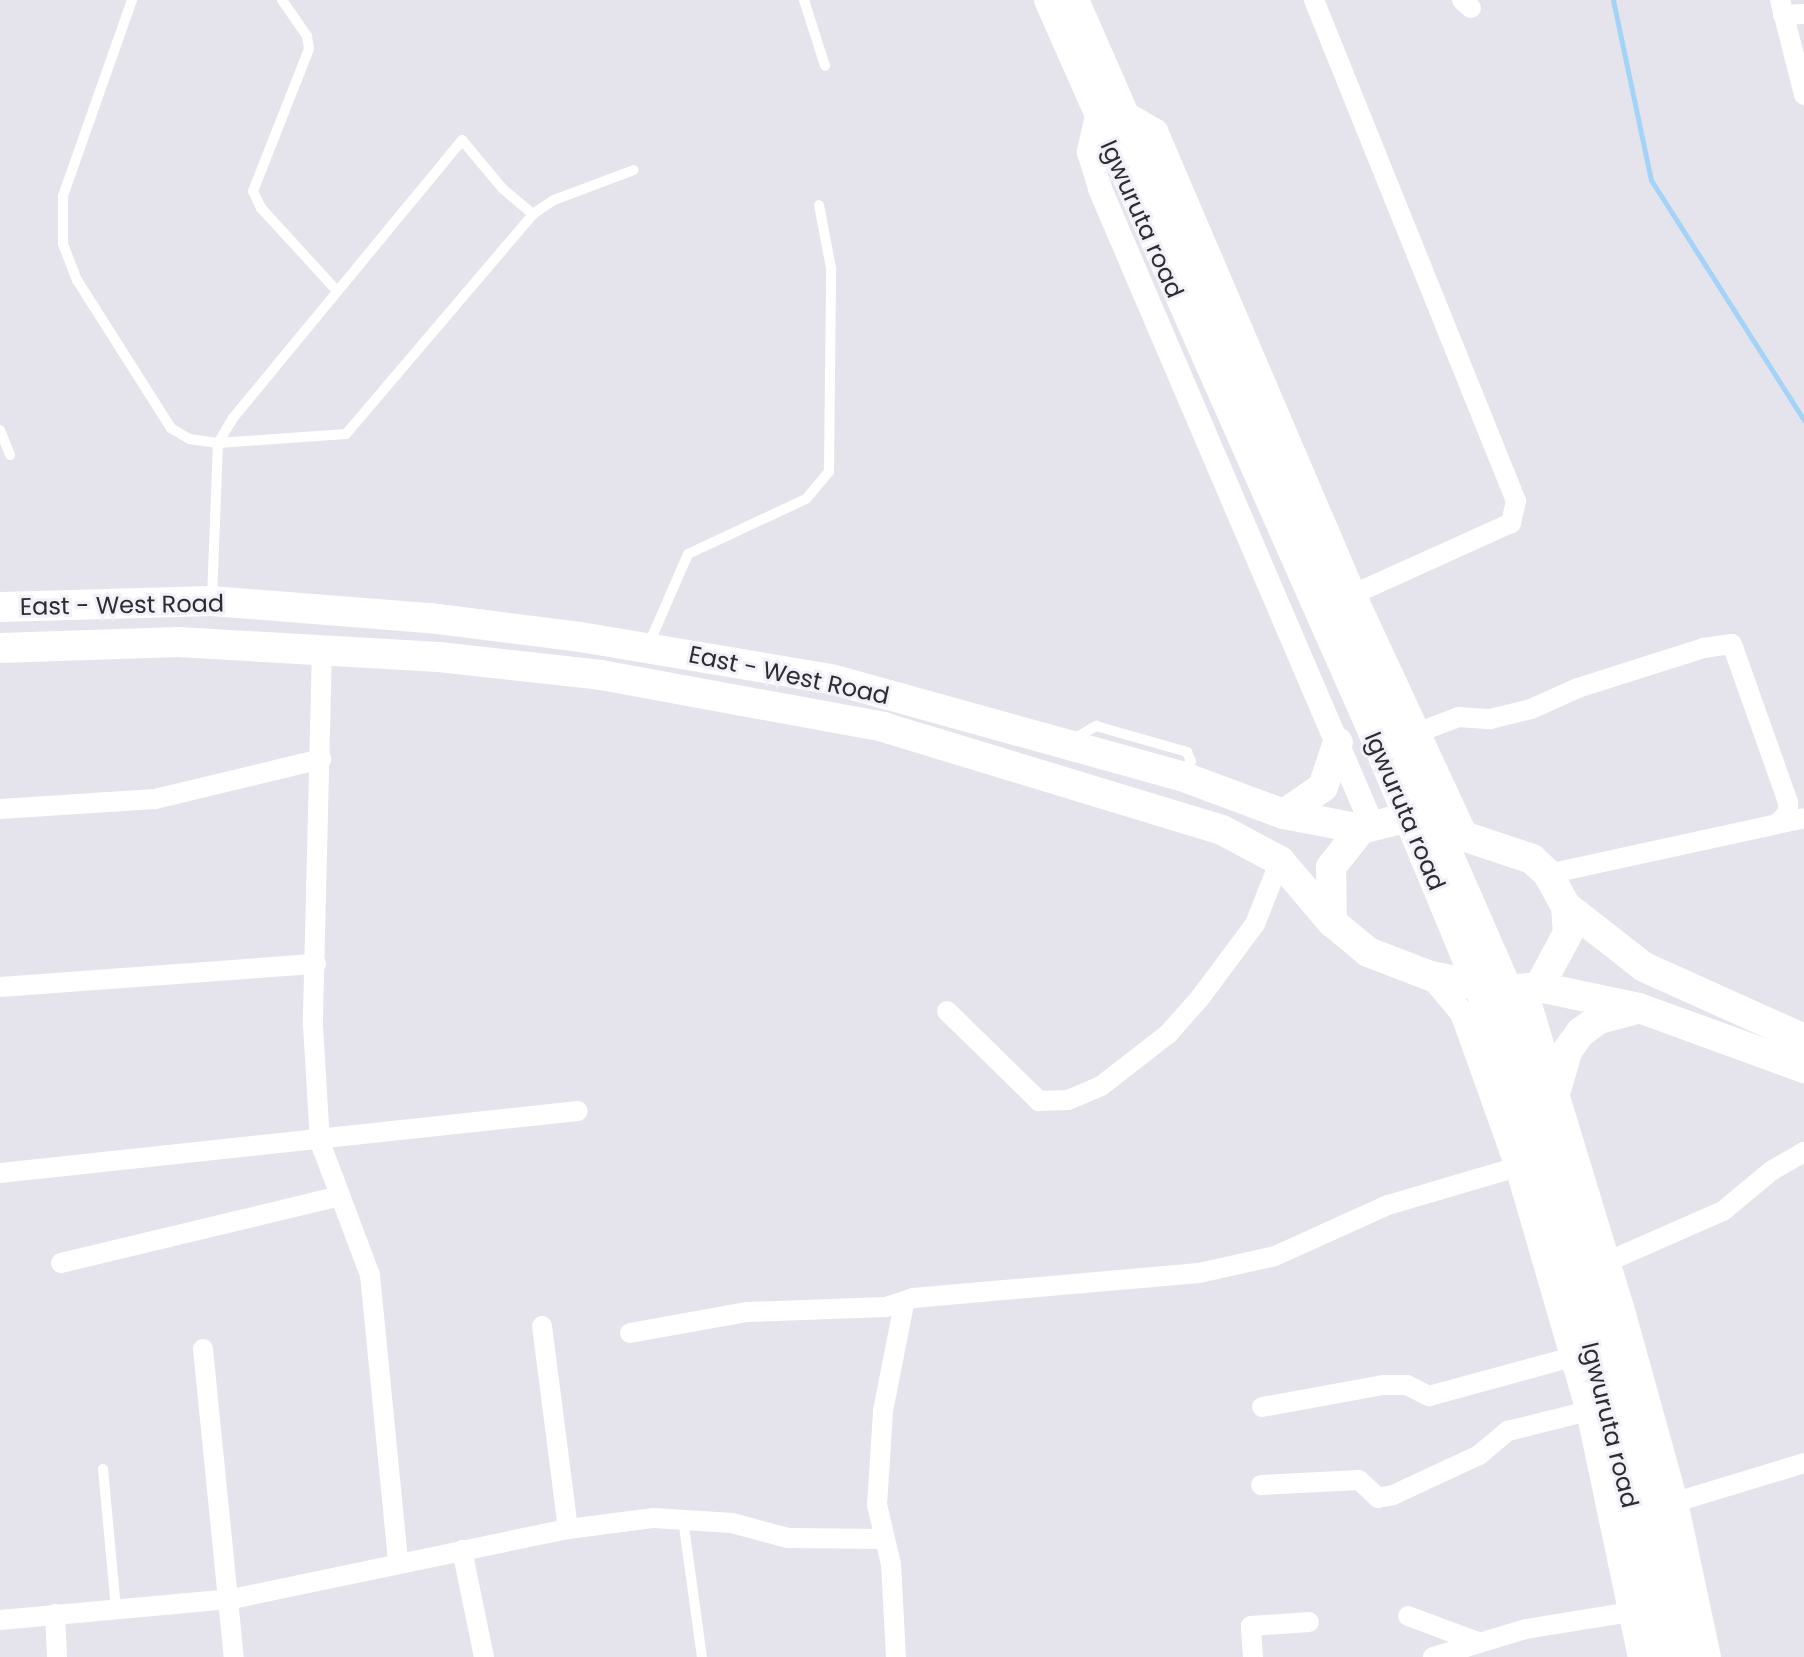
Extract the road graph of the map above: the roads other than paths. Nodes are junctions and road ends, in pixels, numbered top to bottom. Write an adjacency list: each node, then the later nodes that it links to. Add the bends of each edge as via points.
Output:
1 (132, 0): 17 (lane, via 63,196 63,244 77,280 171,428 189,439)
2 (282, 0): 15 (lane, via 307,36 309,49 253,191 261,208)
3 (804, 0): 9 (lane)
4 (1048, 0): 11 (main road, Igwuruta road)
5 (1075, 0): 11 (main road, Igwuruta road)
6 (1314, 0): 19 (street, via 1516,501 1511,523)
7 (1781, 7): 8 (street); 10 (street)
8 (1804, 14)
9 (825, 66)
10 (1804, 95)
11 (1108, 113): 19 (street, via 1156,131); 28 (street, via 1089,152 1100,189); 55 (main road, Igwuruta road, via 1362,683)
12 (634, 170): 14 (lane, via 554,200)
13 (819, 205): 22 (lane, via 831,268 829,472 806,499 688,554)
14 (533, 214): 15 (lane, via 503,189 462,140); 17 (lane, via 357,426 339,436)
15 (337, 291): 17 (lane)
16 (0, 430): 18 (lane)
17 (218, 443): 20 (lane)
18 (10, 455)
19 (1354, 594): 27 (street)
20 (212, 601): 21 (main road, East - West Road); 22 (main road, East - West Road, via 430,618)
21 (0, 607)
22 (647, 647): 25 (main road, East - West Road, via 831,679)
23 (0, 648): 24 (main road, East - West Road, via 178,642)
24 (322, 648): 26 (main road, East - West Road, via 601,675); 29 (street)
25 (887, 695): 26 (main road); 31 (main road, East - West Road, via 1181,776)
26 (883, 727): 36 (main road, East - West Road, via 1222,830)
27 (1419, 732): 33 (street, via 1459,717 1490,719 1531,709 1606,679 1732,644 1788,802 1788,813); 35 (street)
28 (1338, 742): 31 (main road, via 1323,787); 34 (street)
29 (321, 759): 30 (street, via 155,799); 40 (street)
30 (0, 809)
31 (1284, 814): 34 (main road, East - West Road)
32 (1804, 818): 33 (street)
33 (1779, 822): 37 (street)
34 (1366, 827): 35 (main road, East - West Road, via 1398,820); 39 (main road, via 1331,867)
35 (1465, 833): 37 (main road, East - West Road, via 1532,859)
36 (1280, 861): 39 (main road, East - West Road); 45 (street, via 1255,924 1200,998 1168,1034 1101,1086 1068,1100 1039,1101)
37 (1548, 874): 38 (main road)
38 (1566, 906): 43 (main road, via 1568,933); 46 (main road, via 1644,967)
39 (1332, 922): 41 (main road, via 1368,952)
40 (316, 964): 42 (street); 50 (street, via 313,1025)
41 (1431, 976): 43 (main road, via 1500,990); 52 (street, via 1462,1013 1482,1056)
42 (0, 987)
43 (1532, 988): 44 (main road); 48 (street)
44 (1639, 1008): 47 (main road); 48 (main road, via 1599,1019 1581,1032 1567,1051)
45 (947, 1011)
46 (1804, 1039)
47 (1804, 1068)
48 (1557, 1087): 56 (street)
49 (578, 1111): 50 (street)
50 (320, 1142): 53 (street); 54 (street)
51 (1804, 1152): 56 (street, via 1771,1171 1723,1211)
52 (1517, 1167): 58 (street, via 1388,1205 1275,1256 1199,1273 913,1298); 62 (street)
53 (0, 1173)
54 (340, 1196): 57 (street); 73 (street, via 370,1275 381,1431)
55 (1575, 1249): 90 (main road, Igwuruta road); 91 (main road, Igwuruta road, via 1647,1461)
56 (1609, 1261): 68 (street)
57 (61, 1263)
58 (904, 1304): 60 (street, via 747,1312); 71 (street, via 883,1411 877,1505)
59 (542, 1326): 70 (street)
60 (630, 1333)
61 (203, 1349): 74 (street)
62 (1573, 1357): 63 (street, via 1429,1396 1407,1385 1383,1385); 64 (street)
63 (1262, 1407)
64 (1588, 1411): 67 (street, via 1508,1431 1479,1455 1393,1495 1378,1498 1359,1480); 76 (street)
65 (1804, 1463): 68 (street)
66 (103, 1469): 75 (lane)
67 (1261, 1485)
68 (1676, 1502): 92 (street)
69 (683, 1519): 70 (street); 71 (street, via 732,1523 788,1538); 85 (lane)
70 (568, 1529): 72 (street)
71 (882, 1539): 86 (street, via 891,1564)
72 (462, 1550): 73 (street); 84 (street)
73 (398, 1563): 74 (street)
74 (232, 1599): 75 (street); 83 (street)
75 (116, 1609): 77 (street)
76 (1630, 1612): 81 (street); 89 (street)
77 (55, 1614): 79 (street); 82 (street)
78 (1408, 1616): 81 (street)
79 (0, 1620)
80 (1309, 1622): 87 (street, via 1251,1626)
81 (1478, 1642): 88 (street)
82 (57, 1657)
83 (234, 1657)
84 (484, 1657)
85 (702, 1657)
86 (896, 1657)
87 (1253, 1657)
88 (1433, 1657)
89 (1640, 1657)
90 (1663, 1657)
91 (1688, 1657)
92 (1709, 1657)

